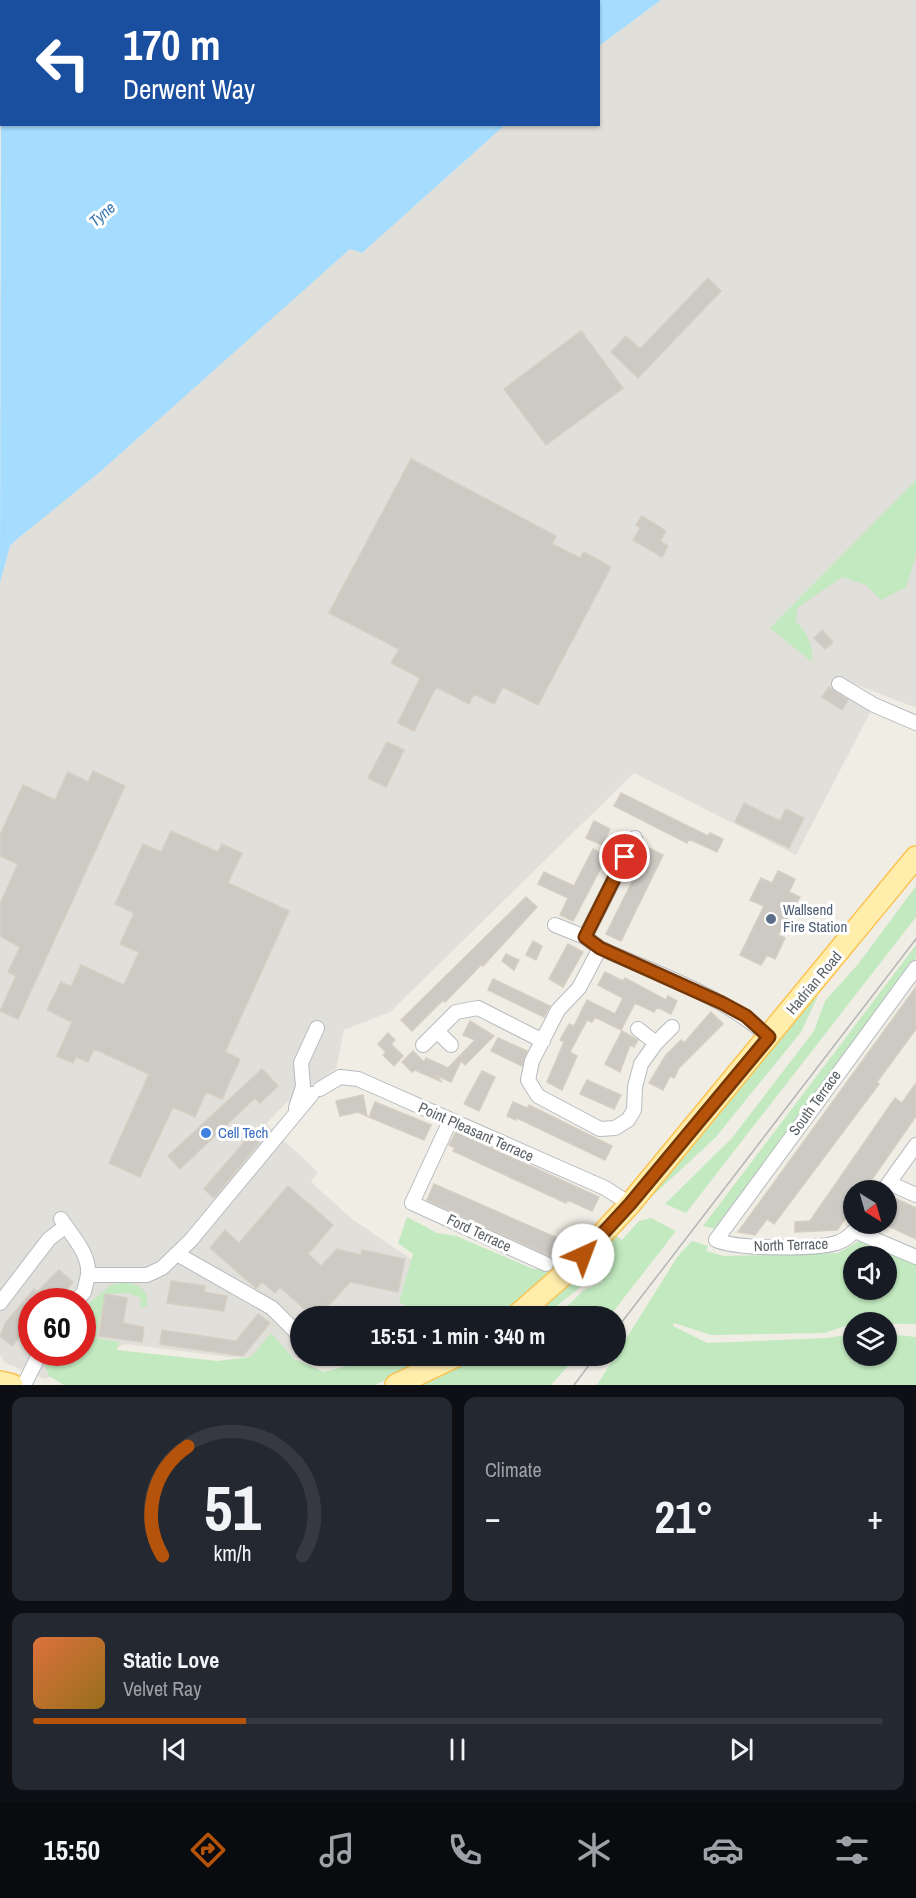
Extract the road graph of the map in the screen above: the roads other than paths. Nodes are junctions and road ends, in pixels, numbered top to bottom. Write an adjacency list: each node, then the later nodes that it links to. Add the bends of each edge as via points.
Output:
1 (839, 684): 2 (street)
2 (916, 723)
3 (635, 838): 6 (street)
4 (916, 857): 13 (main road, Hadrian Road)
5 (555, 925): 6 (street)
6 (585, 937): 7 (street)
7 (600, 948): 13 (street, via 722,1003 746,1016); 14 (street, via 579,987 558,1010)
8 (916, 968): 27 (street, South Terrace)
9 (672, 1027): 15 (street)
10 (317, 1028): 18 (street, via 301,1063 303,1086)
11 (638, 1029): 15 (street)
12 (437, 1031): 14 (street, via 456,1012 478,1008); 16 (street); 17 (street)
13 (769, 1037): 24 (main road, Hadrian Road)
14 (543, 1041): 15 (street, via 532,1061 528,1080 538,1096 600,1129 615,1128 628,1120 634,1110 641,1064)
15 (656, 1043)
16 (423, 1045)
17 (451, 1045)
18 (294, 1113): 19 (street, Point Pleasant Terrace, via 316,1091 340,1077 358,1080); 28 (street, via 269,1148)
19 (450, 1121): 24 (street, Point Pleasant Terrace, via 605,1188); 30 (street, Ford Terrace, via 412,1203)
20 (916, 1145): 21 (street)
21 (891, 1180)
22 (897, 1190): 23 (street)
23 (916, 1195)
24 (630, 1204): 34 (main road, Hadrian Road, via 569,1270)
25 (850, 1234): 27 (street, North Terrace, via 829,1245 736,1246)
26 (869, 1234): 29 (street)
27 (716, 1240)
28 (177, 1254): 31 (street, via 147,1275); 35 (street, via 272,1308)
29 (916, 1257)
30 (546, 1264)
31 (88, 1275): 32 (street); 33 (street, via 89,1266 79,1244 63,1222)
32 (85, 1288)
33 (0, 1303)
34 (527, 1306)
35 (290, 1326)
36 (34, 1366): 40 (street)
37 (435, 1366): 41 (main road)
38 (0, 1382): 39 (main road)
39 (12, 1385)
40 (24, 1385)
41 (396, 1385)

